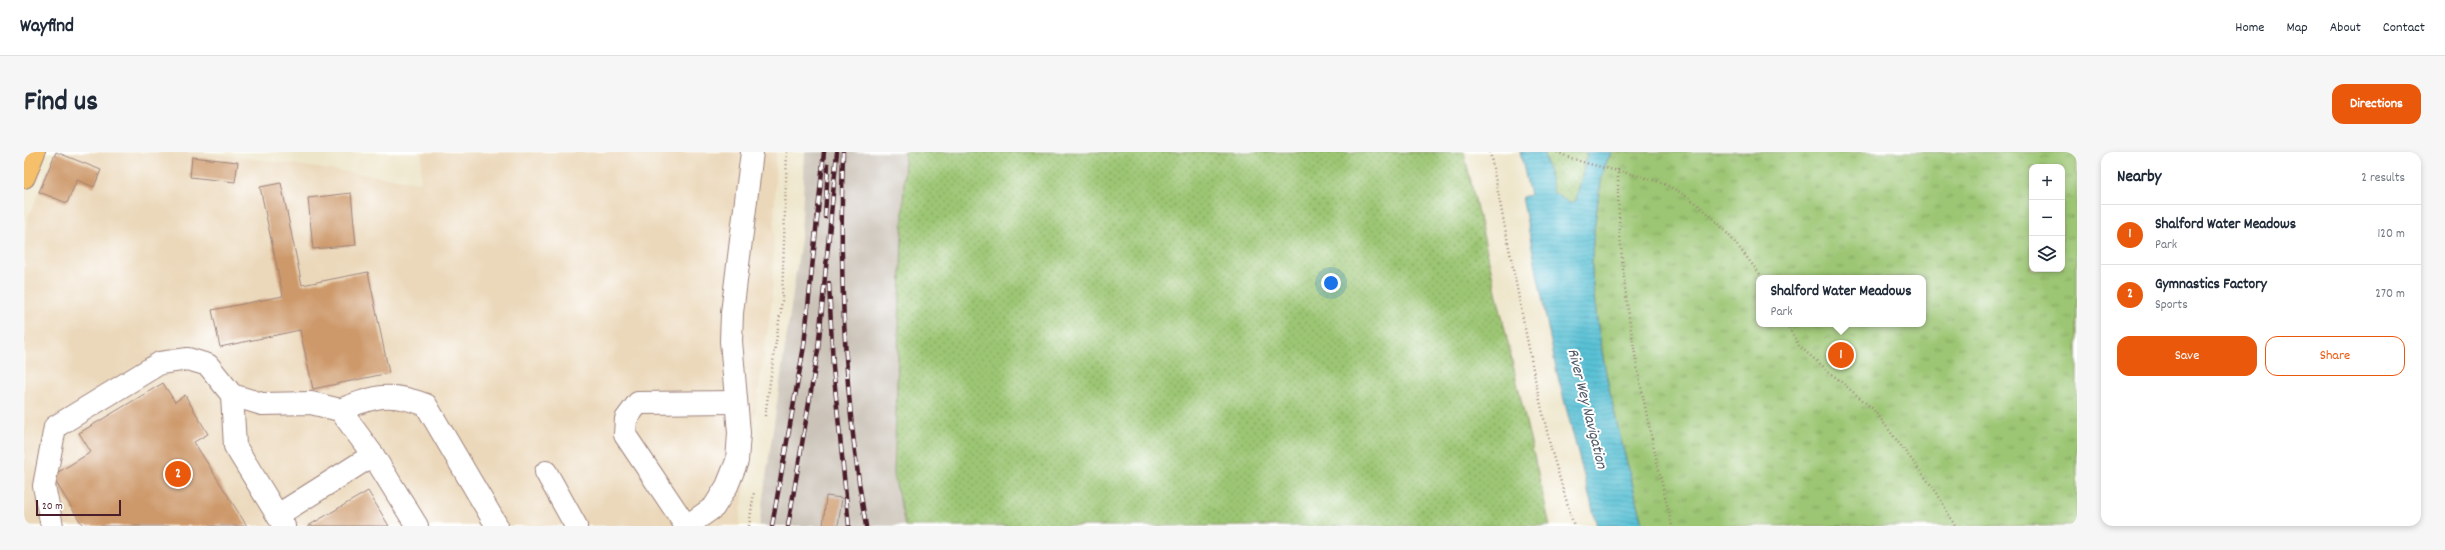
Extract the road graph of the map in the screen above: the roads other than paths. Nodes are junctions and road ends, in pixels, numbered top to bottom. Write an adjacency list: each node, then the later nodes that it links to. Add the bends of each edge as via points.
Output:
1 (752, 152): 5 (lane, via 732,313 731,341)
2 (30, 155): 3 (main road)
3 (24, 177)
4 (232, 395): 6 (lane, via 262,404 311,403); 9 (lane, via 235,446); 10 (lane, via 208,365 188,359 160,363 55,427 44,486)
5 (736, 402): 14 (lane, via 739,433 735,467 714,507); 14 (lane, via 638,403 626,419 626,435)
6 (340, 410): 7 (lane); 12 (lane, via 372,397 405,397 426,405)
7 (373, 455): 9 (lane); 11 (lane)
8 (546, 472): 13 (lane)
9 (281, 521)
10 (52, 526)
11 (417, 526)
12 (497, 526)
13 (576, 526)
14 (687, 526)

